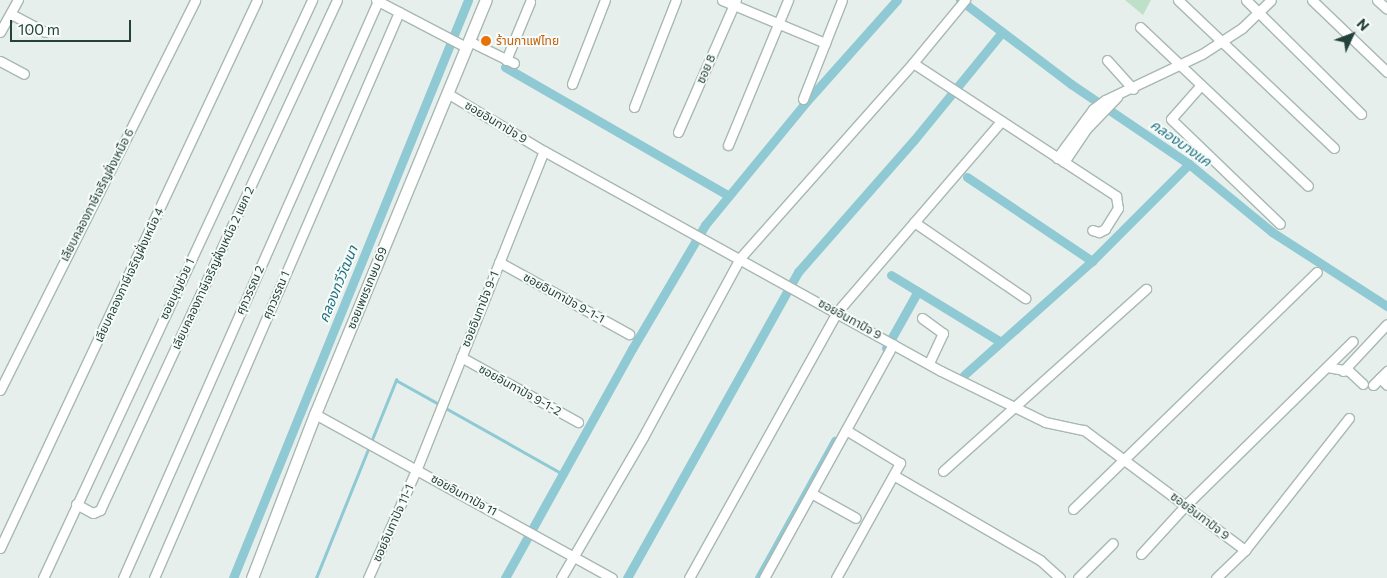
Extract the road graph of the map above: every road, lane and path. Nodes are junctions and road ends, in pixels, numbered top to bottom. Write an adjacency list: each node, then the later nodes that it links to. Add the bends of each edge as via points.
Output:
1 (18, 0): 24 (street)
2 (195, 0): 73 (street, เลียบคลองภาษีเจริญฝั่งเหนือ 6)
3 (257, 0): 89 (street, เลียบคลองภาษีเจริญฝั่งเหนือ 4)
4 (312, 0): 84 (street, ซอยบุญช่วย 1)
5 (338, 0): 84 (street, เลียบคลองภาษีเจริญฝั่งเหนือ 2 แยก 2, via 100,510 93,513)
6 (486, 0): 31 (main road, ซอยเพชรเกษม 69)
7 (605, 0): 38 (street)
8 (676, 0): 43 (street)
9 (722, 0): 20 (street)
10 (788, 0): 25 (street)
11 (842, 0): 29 (street)
12 (965, 0): 34 (street)
13 (1178, 0): 30 (street)
14 (1246, 0): 23 (street)
15 (1271, 0): 23 (street)
16 (1312, 0): 36 (street)
17 (1378, 0): 21 (street)
18 (377, 1): 22 (street); 94 (street, ศุภวรรณ 2)
19 (530, 2): 31 (street, via 510,62)
20 (735, 2): 25 (street); 46 (street, ซอย 8)
21 (1387, 9)
22 (398, 12): 31 (street); 95 (street, ศุภวรรณ 1)
23 (1259, 12): 30 (street); 44 (street)
24 (11, 14): 27 (street); 28 (street)
25 (779, 23): 29 (street); 47 (street)
26 (1140, 27): 35 (street)
27 (0, 32)
28 (45, 32)
29 (825, 42): 42 (street)
30 (1222, 42): 35 (street); 48 (street)
31 (465, 44): 41 (main road, ซอยเพชรเกษม 69)
32 (1107, 60): 40 (street)
33 (0, 61): 37 (street)
34 (914, 63): 45 (street); 55 (street)
35 (1180, 65): 39 (street); 40 (street)
36 (1387, 72)
37 (24, 74)
38 (572, 84)
39 (1201, 85): 51 (street); 53 (street, via 1171,120)
40 (1133, 89): 50 (street, via 1096,112)
41 (447, 93): 49 (street, ซอยอินทาปัจ 9); 75 (main road, ซอยเพชรเกษม 69)
42 (803, 99)
43 (634, 107)
44 (1362, 114)
45 (1001, 121): 50 (street); 52 (street)
46 (678, 132)
47 (728, 145)
48 (1334, 148)
49 (544, 151): 55 (street, ซอยอินทาปัจ 9); 56 (street, ซอยอินทาปัจ 9-1)
50 (1060, 160): 54 (street, via 1118,200 1118,208 1105,230)
51 (1308, 186)
52 (914, 222): 59 (street); 60 (street)
53 (1280, 224)
54 (1092, 230)
55 (740, 258): 60 (street, ซอยอินทาปัจ 9); 92 (street, via 643,437)
56 (499, 262): 63 (street, ซอยอินทาปัจ 9-1-1); 66 (street, ซอยอินทาปัจ 9-1)
57 (1317, 272): 79 (street)
58 (1146, 289): 74 (street)
59 (1025, 298)
60 (836, 312): 65 (street, ซอยอินทาปัจ 9); 100 (street)
61 (922, 318): 67 (street, via 943,334)
62 (1387, 324): 69 (street)
63 (629, 334)
64 (1353, 341): 68 (street)
65 (893, 344): 67 (street, ซอยอินทาปัจ 9); 78 (street)
66 (461, 357): 77 (street, ซอยอินทาปัจ 9-1-2); 80 (street, ซอยอินทาปัจ 9-1)
67 (928, 363): 74 (street, ซอยอินทาปัจ 9)
68 (1327, 367): 69 (street); 85 (street)
69 (1343, 371): 71 (street, via 1354,374)
70 (1387, 371): 72 (street, via 1377,381)
71 (1363, 384)
72 (1387, 385)
73 (0, 390)
74 (1015, 407): 79 (street, ซอยอินทาปัจ 9, via 1044,422 1084,430); 81 (street)
75 (315, 414): 80 (street, ซอยอินทาปัจ 11); 96 (main road, ซอยเพชรเกษม 69)
76 (1349, 418): 90 (street)
77 (578, 422)
78 (846, 430): 82 (street, via 898,460); 83 (street)
79 (1122, 459): 85 (street, ซอยอินทาปัจ 9); 86 (street)
80 (417, 468): 92 (street, ซอยอินทาปัจ 11); 97 (street, ซอยอินทาปัจ 11-1)
81 (943, 472)
82 (895, 476): 102 (street); 103 (street, via 1040,560)
83 (811, 493): 87 (street); 101 (street)
84 (76, 504): 93 (street, ซอยบุญช่วย 1)
85 (1185, 506): 90 (street, ซอยอินทาปัจ 9); 91 (street)
86 (1073, 509)
87 (856, 518)
88 (1113, 543): 104 (street)
89 (0, 548)
90 (1245, 550): 105 (street)
91 (1140, 554)
92 (573, 557): 98 (street); 99 (street, ซอยอินทาปัจ 11)
93 (43, 578)
94 (123, 578)
95 (154, 578)
96 (252, 578)
97 (368, 578)
98 (561, 578)
99 (612, 578)
100 (689, 578)
101 (764, 578)
102 (836, 578)
103 (1060, 578)
104 (1078, 578)
105 (1216, 578)

